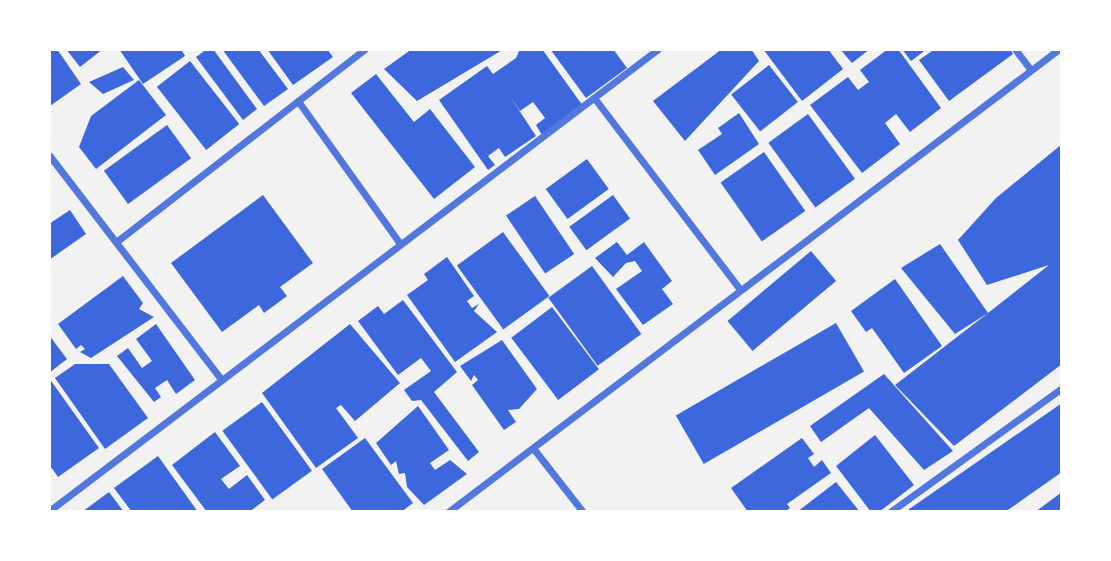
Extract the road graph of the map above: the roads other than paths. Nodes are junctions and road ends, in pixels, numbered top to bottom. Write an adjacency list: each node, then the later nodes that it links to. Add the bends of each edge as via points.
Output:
1 (365, 49): 7 (street)
2 (658, 49): 6 (street)
3 (1016, 49): 5 (street)
4 (1059, 49): 5 (street)
5 (1031, 70): 11 (street)
6 (595, 99): 10 (street); 11 (street)
7 (298, 101): 9 (street); 10 (street)
8 (49, 155): 9 (street)
9 (116, 242): 12 (street)
10 (399, 242): 12 (street)
11 (740, 289): 14 (street)
12 (221, 379): 15 (street)
13 (1062, 388): 18 (street)
14 (533, 448): 16 (street); 17 (street)
15 (51, 506)
16 (448, 512)
17 (583, 512)
18 (890, 512)

